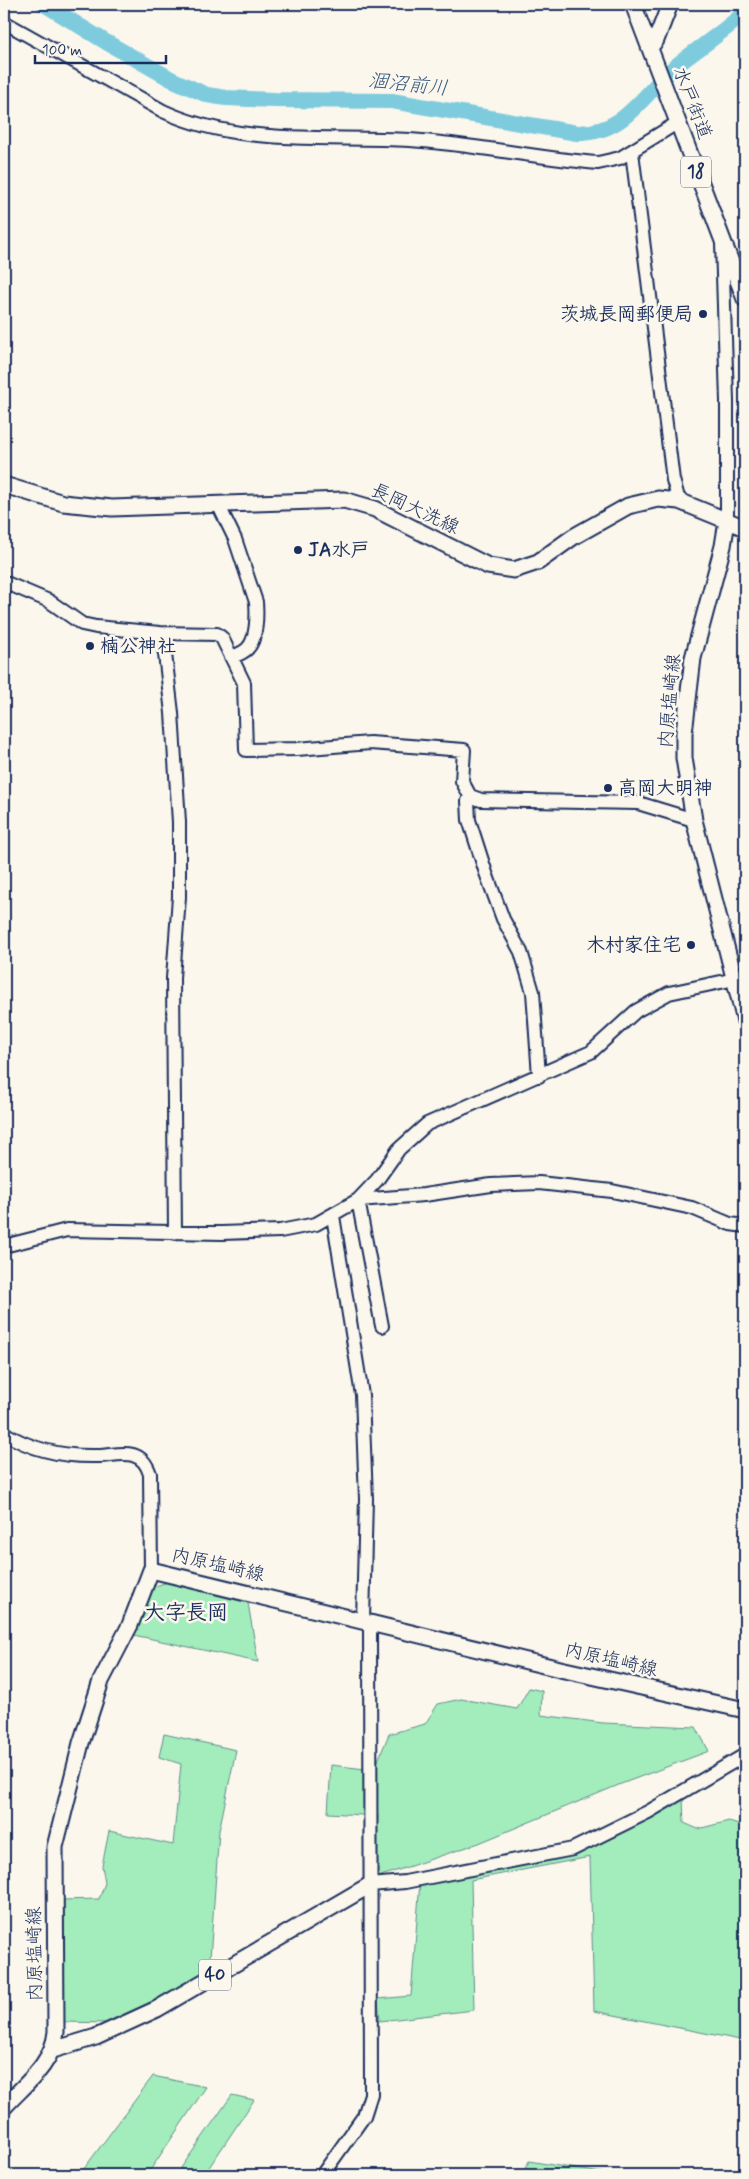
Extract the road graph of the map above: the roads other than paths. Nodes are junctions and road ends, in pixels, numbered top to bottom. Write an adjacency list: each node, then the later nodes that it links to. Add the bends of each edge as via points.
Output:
1 (633, 4): 4 (main road, 水戸街道)
2 (670, 4): 4 (main road)
3 (4, 22): 6 (street, via 163,111 224,132 410,140 598,163)
4 (652, 53): 5 (main road, 水戸街道 / 18)
5 (677, 123): 6 (street); 7 (main road, 水戸街道 / 18)
6 (632, 152): 12 (street, via 673,480)
7 (722, 237): 8 (main road, 水戸街道 / 18); 9 (street)
8 (740, 284): 9 (street, via 731,283); 10 (main road, 水戸街道 / 18)
9 (722, 288): 14 (street, via 727,401)
10 (745, 300)
11 (4, 485): 13 (main road, 長岡大洗線, via 85,506 140,508)
12 (679, 501): 13 (main road, 長岡大洗線, via 658,499 628,506 573,537 538,562 514,570 488,566 375,509 344,500); 14 (main road, 長岡大洗線)
13 (218, 504): 18 (street, via 235,539 256,602 251,643)
14 (727, 521): 15 (main road); 20 (main road, 内原塩崎線, via 688,691 684,758)
15 (745, 528)
16 (4, 582): 17 (street, via 48,600 82,624)
17 (160, 633): 18 (street, via 217,634); 27 (street, via 172,713 179,822 179,897 173,978)
18 (232, 657): 19 (street, via 244,683 246,750 370,744 464,750 462,781)
19 (470, 796): 20 (street, via 481,800 638,803); 23 (street, via 469,820 503,919 521,952 532,992)
20 (694, 820): 21 (main road, 内原塩崎線)
21 (740, 988): 22 (main road, 内原塩崎線); 23 (street, via 669,993 636,1011 592,1052)
22 (745, 1021)
23 (538, 1076): 24 (street, via 422,1127 398,1149 377,1180)
24 (358, 1200): 25 (street); 26 (street, via 491,1185 540,1183 612,1191 692,1208 730,1224); 29 (street)
25 (333, 1216): 27 (street, via 316,1224 280,1231); 32 (street, via 362,1395)
26 (745, 1226)
27 (175, 1232): 28 (street, via 67,1230)
28 (4, 1246)
29 (382, 1326)
30 (4, 1433): 31 (street, via 28,1445 61,1454 131,1454 140,1458 150,1474)
31 (151, 1570): 32 (main road, 内原塩崎線); 36 (main road, 内原塩崎線, via 130,1625 100,1681 55,1848 56,2032)
32 (367, 1622): 33 (main road, 内原塩崎線); 35 (street)
33 (745, 1710)
34 (745, 1755): 35 (street, via 648,1812 573,1849 405,1882)
35 (370, 1884): 36 (main road, 40, via 157,2009 96,2037); 38 (street, via 370,2094 364,2116)
36 (53, 2050): 37 (main road, 内原塩崎線)
37 (4, 2107)
38 (322, 2175)

